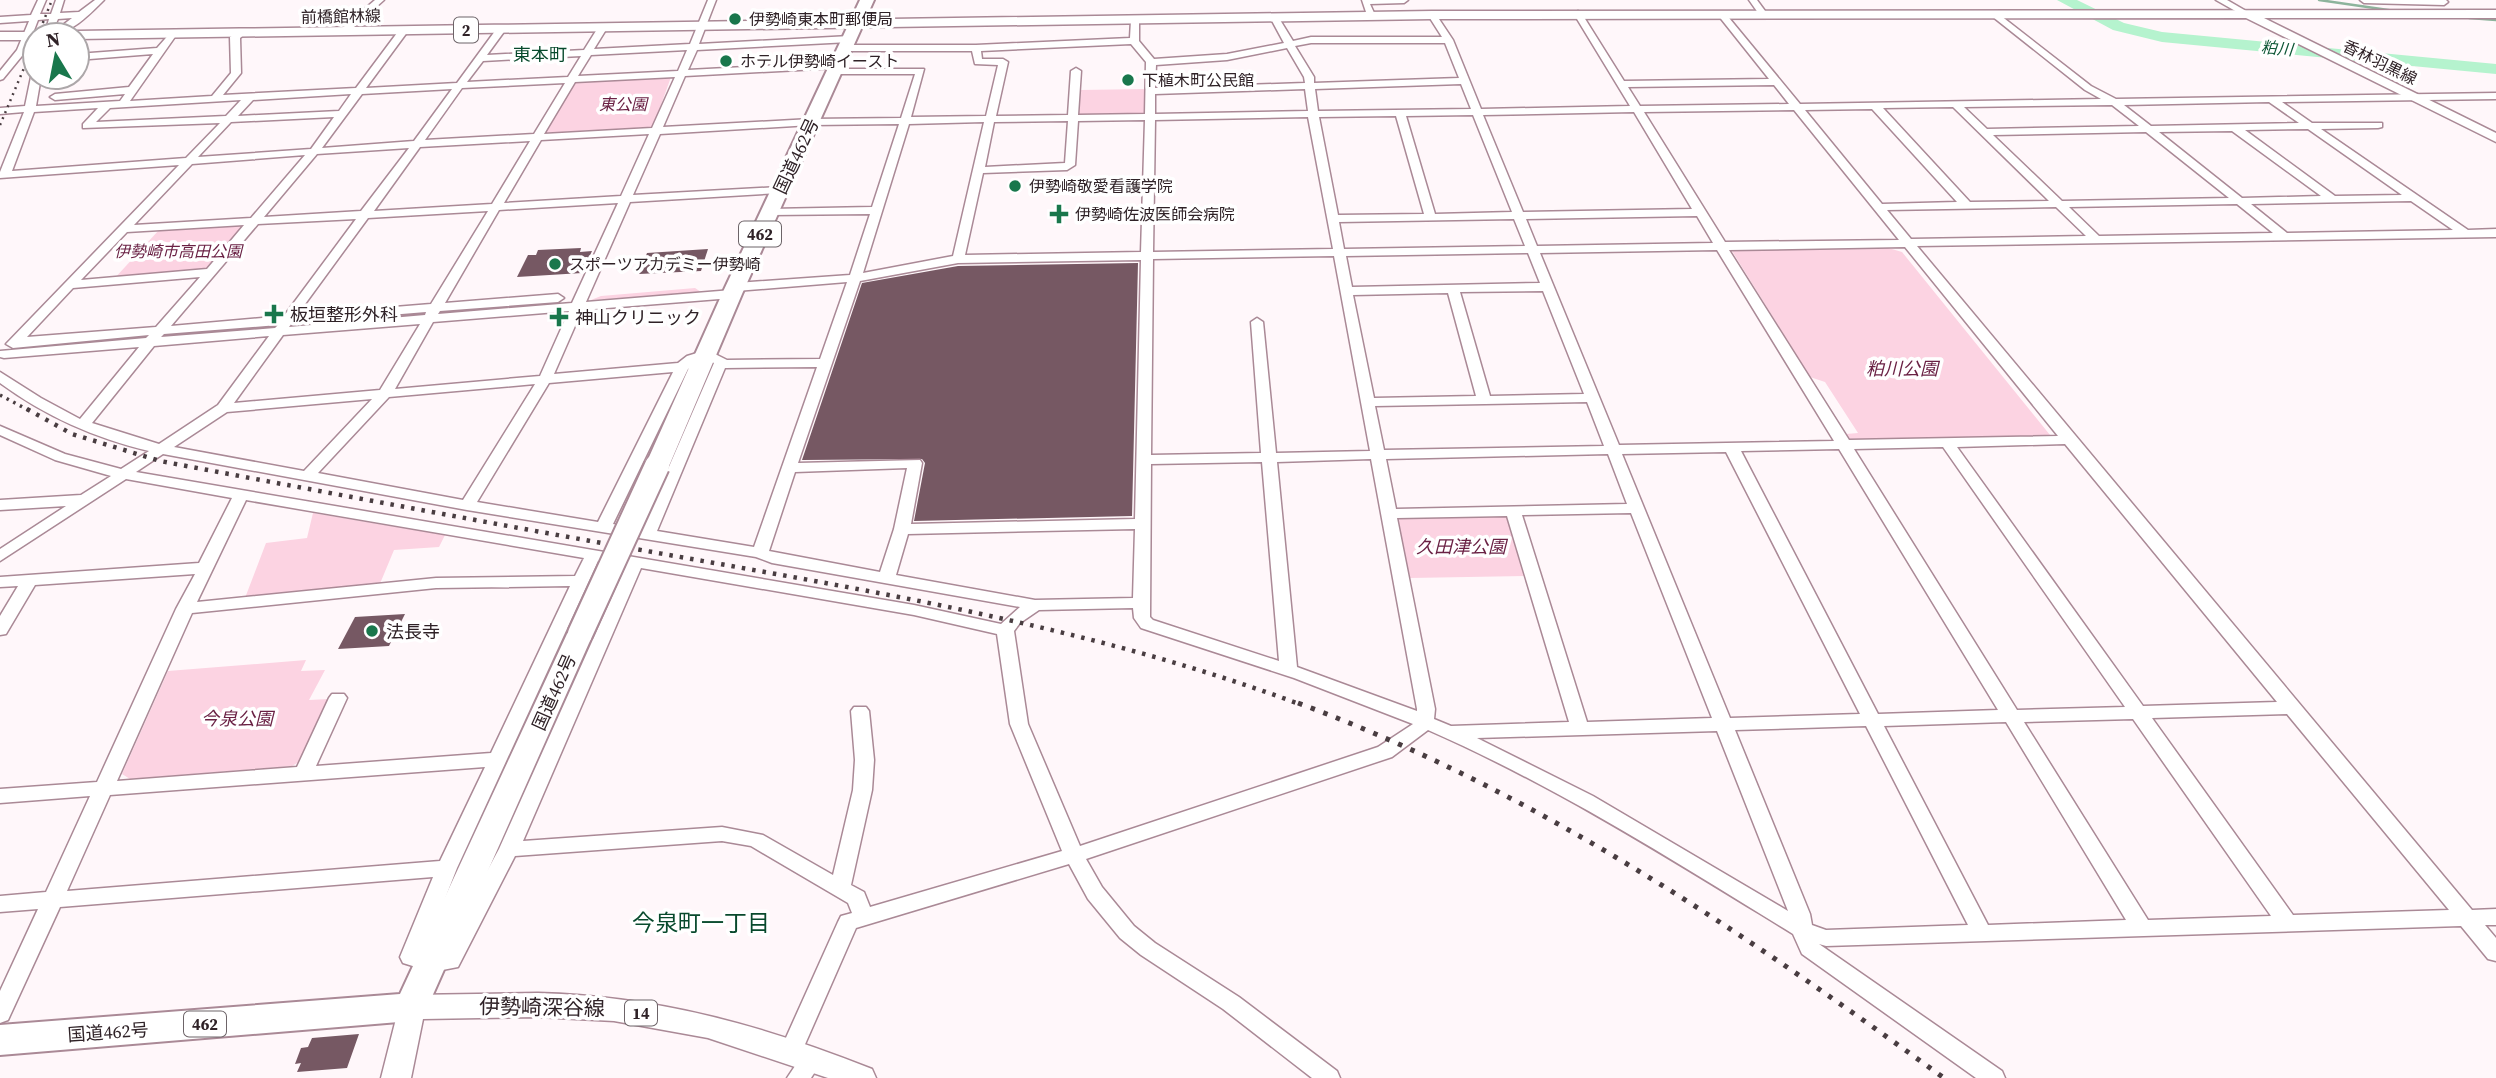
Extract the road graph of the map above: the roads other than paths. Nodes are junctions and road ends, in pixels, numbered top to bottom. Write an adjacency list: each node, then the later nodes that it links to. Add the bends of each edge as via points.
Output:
1 (42, 0): 25 (street)
2 (60, 0): 23 (street)
3 (100, 0): 12 (street)
4 (380, 0): 33 (street)
5 (712, 0): 29 (street)
6 (867, 0): 39 (highway, 国道462号 / 462)
7 (1404, 0): 14 (street, via 1365,2)
8 (1753, 0): 18 (street)
9 (2220, 0): 20 (street)
10 (2364, 0): 11 (street)
11 (2442, 1): 13 (street)
12 (85, 14): 23 (street); 28 (street)
13 (2472, 14): 20 (main road, 前橋館林線 / 2); 22 (main road, 前橋館林線 / 2)
14 (1371, 15): 15 (main road, 前橋館林線 / 2); 24 (main road, 前橋館林線 / 2)
15 (1432, 15): 16 (main road, 前橋館林線 / 2); 40 (street)
16 (1578, 15): 17 (main road, 前橋館林線 / 2); 59 (street)
17 (1721, 15): 18 (main road, 前橋館林線 / 2); 58 (street)
18 (1763, 15): 19 (main road, 前橋館林線 / 2)
19 (1996, 15): 20 (main road, 前橋館林線 / 2); 74 (street, via 2088,88)
20 (2249, 15): 71 (main road, 香林羽黒線)
21 (1138, 16): 24 (main road, 前橋館林線 / 2); 39 (main road, 前橋館林線 / 2); 41 (street)
22 (2496, 16)
23 (54, 17): 25 (street); 27 (street)
24 (1274, 17): 42 (street)
25 (34, 19): 26 (street)
26 (0, 20)
27 (53, 21)
28 (75, 21)
29 (701, 27): 30 (main road, 前橋館林線 / 2); 39 (main road, 前橋館林線 / 2); 43 (street)
30 (602, 28): 31 (main road, 前橋館林線 / 2); 47 (street)
31 (501, 29): 32 (main road, 前橋館林線 / 2); 49 (street)
32 (403, 31): 33 (main road, 前橋館林線 / 2); 66 (street)
33 (343, 32): 34 (main road, 前橋館林線 / 2)
34 (241, 33): 35 (main road, 前橋館林線 / 2); 70 (street, via 235,37 236,73)
35 (172, 34): 36 (main road, 前橋館林線 / 2); 46 (street)
36 (91, 35)
37 (0, 36): 38 (main road)
38 (21, 36)
39 (850, 37): 43 (street); 44 (street); 51 (highway, 国道462号 / 462)
40 (1448, 40): 42 (street); 57 (street)
41 (1135, 41): 44 (street); 50 (street)
42 (1291, 44): 50 (street, via 1227,57); 62 (street)
43 (692, 47): 47 (street); 53 (street)
44 (976, 48): 91 (street, via 978,62 1003,62)
45 (21, 51): 54 (street)
46 (159, 51): 48 (street); 63 (street)
47 (586, 52): 49 (street); 56 (street)
48 (91, 56)
49 (479, 58): 60 (street)
50 (1151, 62): 67 (street)
51 (835, 69): 53 (street); 92 (street, via 921,71); 93 (highway, 国道462号 / 462)
52 (1076, 71): 89 (street)
53 (681, 73): 56 (street); 98 (street)
54 (2, 74): 55 (street)
55 (21, 78)
56 (572, 79): 60 (street); 100 (street)
57 (1465, 81): 62 (street); 83 (street)
58 (1777, 82): 59 (street); 78 (street)
59 (1623, 83): 81 (street)
60 (460, 85): 66 (street); 102 (street)
61 (91, 86): 63 (street)
62 (1311, 86): 67 (street); 86 (street)
63 (132, 90): 73 (street)
64 (39, 91): 80 (street)
65 (49, 91): 79 (street)
66 (359, 91): 68 (street); 85 (street)
67 (1152, 92): 87 (street)
68 (251, 96): 70 (street); 90 (street)
69 (2496, 96): 71 (street)
70 (216, 98): 73 (street)
71 (2414, 98): 72 (street); 101 (main road, 香林羽黒線)
72 (2272, 100): 74 (street); 95 (street)
73 (124, 102): 77 (street)
74 (2116, 103): 75 (street); 97 (street)
75 (1956, 105): 76 (street); 99 (street)
76 (1875, 106): 78 (street); 113 (street)
77 (105, 107): 79 (street); 90 (street, via 87,126)
78 (1798, 107): 81 (street); 115 (street)
79 (61, 108): 80 (street); 88 (street)
80 (30, 109): 82 (street); 106 (street)
81 (1638, 110): 83 (street); 118 (street)
82 (0, 111)
83 (1477, 112): 84 (street); 120 (street)
84 (1400, 113): 86 (street); 121 (street)
85 (342, 114): 90 (street); 103 (street)
86 (1313, 115): 87 (street); 122 (street)
87 (1151, 117): 89 (street); 133 (street)
88 (73, 118)
89 (1073, 118): 91 (street); 105 (street, via 1070,165)
90 (229, 119): 104 (street)
91 (990, 120): 92 (street); 105 (street)
92 (906, 121): 93 (street); 116 (street)
93 (811, 122): 98 (street); 107 (highway, 国道462号 / 462)
94 (2378, 125): 95 (street)
95 (2311, 126): 96 (street); 108 (street)
96 (2235, 128): 97 (street); 110 (street)
97 (2149, 129): 99 (street); 111 (street)
98 (655, 131): 100 (street); 109 (street)
99 (1985, 132): 112 (street)
100 (537, 137): 102 (street); 114 (street)
101 (2496, 138)
102 (415, 144): 103 (street); 119 (street)
103 (313, 153): 104 (street); 123 (street)
104 (191, 161): 106 (street); 124 (street)
105 (978, 170): 134 (street)
106 (2, 174)
107 (779, 190): 109 (street); 117 (highway, 国道462号 / 462)
108 (2416, 198): 110 (street); 126 (street)
109 (623, 200): 114 (street); 142 (street)
110 (2333, 200): 111 (street)
111 (2239, 201): 112 (street); 127 (street)
112 (2060, 204): 113 (street); 128 (street)
113 (1967, 206): 115 (street)
114 (495, 207): 119 (street); 143 (street)
115 (1878, 208): 129 (street)
116 (877, 210): 117 (street); 136 (street)
117 (770, 212): 139 (highway, 国道462号 / 462)
118 (1702, 212): 120 (street); 130 (street)
119 (363, 215): 123 (street); 144 (street)
120 (1519, 216): 121 (street); 131 (street)
121 (1431, 218): 122 (street)
122 (1335, 219): 132 (street)
123 (253, 221): 124 (street); 135 (street)
124 (123, 229): 137 (street)
125 (2496, 233): 126 (street)
126 (2466, 234): 127 (street)
127 (2286, 237): 128 (street)
128 (2095, 239): 129 (street)
129 (1906, 242): 130 (street); 165 (street)
130 (1721, 245): 131 (street); 169 (street)
131 (1533, 248): 132 (street); 138 (street)
132 (1341, 251): 133 (street); 141 (street)
133 (1148, 255): 134 (street); 175 (street)
134 (958, 259): 136 (street)
135 (211, 272): 137 (street); 147 (street)
136 (855, 278): 139 (street); 153 (street)
137 (69, 285): 149 (street)
138 (1548, 287): 140 (street); 158 (street)
139 (735, 288): 142 (street); 152 (highway, 国道462号 / 462)
140 (1453, 290): 141 (street); 159 (street)
141 (1348, 292): 160 (street)
142 (579, 302): 143 (street); 145 (street); 156 (street)
143 (438, 307): 144 (street); 145 (street)
144 (287, 319): 147 (street); 148 (street)
145 (430, 319): 148 (street); 157 (street)
146 (1257, 322): 174 (street)
147 (161, 329): 149 (street); 150 (street)
148 (278, 331): 150 (street); 161 (street)
149 (16, 342): 151 (street)
150 (149, 343): 151 (street); 162 (street)
151 (2, 356)
152 (713, 359): 153 (street); 154 (street, via 692,359); 189 (street); 233 (highway, 国道462号 / 462, bridge, via 657,466)
153 (825, 363): 176 (street)
154 (682, 367): 156 (street); 187 (street)
155 (0, 376): 162 (street)
156 (545, 379): 157 (street); 182 (street)
157 (385, 393): 161 (street); 178 (street)
158 (1593, 398): 159 (street); 172 (street)
159 (1485, 400): 160 (street)
160 (1368, 402): 173 (street)
161 (223, 408): 164 (street)
162 (82, 426): 171 (street)
163 (0, 430): 166 (street)
164 (174, 440): 171 (street)
165 (2068, 440): 167 (street); 206 (street)
166 (24, 442): 168 (street); 177 (street)
167 (1947, 443): 169 (street); 208 (street)
168 (0, 444)
169 (1844, 445): 170 (street); 209 (street)
170 (1731, 447): 172 (street); 210 (street)
171 (160, 449): 177 (street); 178 (street)
172 (1614, 450): 173 (street); 183 (street)
173 (1380, 455): 174 (street); 185 (street)
174 (1269, 458): 175 (street); 204 (street)
175 (1143, 460): 186 (street)
176 (791, 468): 188 (street, via 915,463); 190 (street)
177 (121, 474): 179 (street); 180 (street)
178 (307, 477): 182 (street)
179 (240, 496): 191 (street); 194 (street)
180 (84, 500): 181 (street); 192 (street)
181 (0, 505)
182 (467, 505): 187 (street)
183 (1637, 508): 184 (street); 212 (street)
184 (1513, 511): 185 (street); 213 (street)
185 (1390, 514): 211 (street)
186 (1142, 524): 188 (street); 199 (street)
187 (604, 526): 189 (street)
188 (902, 529): 195 (street)
189 (648, 534): 190 (street)
190 (760, 552): 195 (street, via 772,558)
191 (593, 555): 193 (street); 197 (street)
192 (0, 556)
193 (636, 562): 202 (street); 219 (street)
194 (205, 568): 196 (street); 201 (street)
195 (887, 577): 200 (street)
196 (30, 580): 198 (street); 203 (street)
197 (580, 581): 201 (street, via 436,583); 215 (street)
198 (0, 582)
199 (1141, 603): 200 (street); 204 (street, via 1147,624)
200 (1035, 605): 202 (street)
201 (184, 609): 217 (street)
202 (1005, 630): 220 (street, via 1019,724)
203 (0, 631)
204 (1288, 669): 211 (street)
205 (338, 698): 216 (street)
206 (2290, 708): 208 (street); 227 (street)
207 (860, 711): 222 (street, via 864,779)
208 (2138, 714): 209 (street); 228 (street)
209 (2014, 717): 210 (street); 229 (street)
210 (1872, 721): 212 (street); 231 (street)
211 (1425, 724): 214 (street); 220 (street, via 1385,752)
212 (1725, 725): 213 (street); 230 (street)
213 (1580, 728): 214 (street)
214 (1450, 732): 230 (street, via 1608,812)
215 (500, 758): 216 (street); 221 (street)
216 (304, 772): 217 (street)
217 (105, 789): 218 (street); 223 (street)
218 (0, 796)
219 (509, 849): 222 (street, via 722,834 756,840); 233 (street, via 450,961)
220 (1074, 855): 225 (street); 240 (street, via 1095,893 1127,932)
221 (447, 868): 223 (street); 233 (street, via 411,957)
222 (840, 888): 225 (street, via 857,898)
223 (54, 900): 224 (street); 235 (street)
224 (0, 904)
225 (863, 916): 237 (street, via 848,922)
226 (2496, 917): 227 (street)
227 (2466, 918): 228 (street); 232 (street)
228 (2289, 925): 229 (street)
229 (2143, 928): 231 (street)
230 (1803, 930): 231 (street, via 1826,938); 241 (street, via 1809,948)
231 (1982, 933)
232 (2496, 953)
233 (432, 963): 234 (highway, 国道462号 / 462)
234 (411, 1007): 236 (highway, 国道462号 / 462); 237 (main road, 伊勢崎深谷線 / 14, via 617,1009 670,1017); 238 (main road)
235 (0, 1014)
236 (0, 1040)
237 (801, 1062): 239 (main road, 伊勢崎深谷線 / 14)
238 (396, 1078)
239 (861, 1078)
240 (1329, 1078)
241 (1994, 1078)

